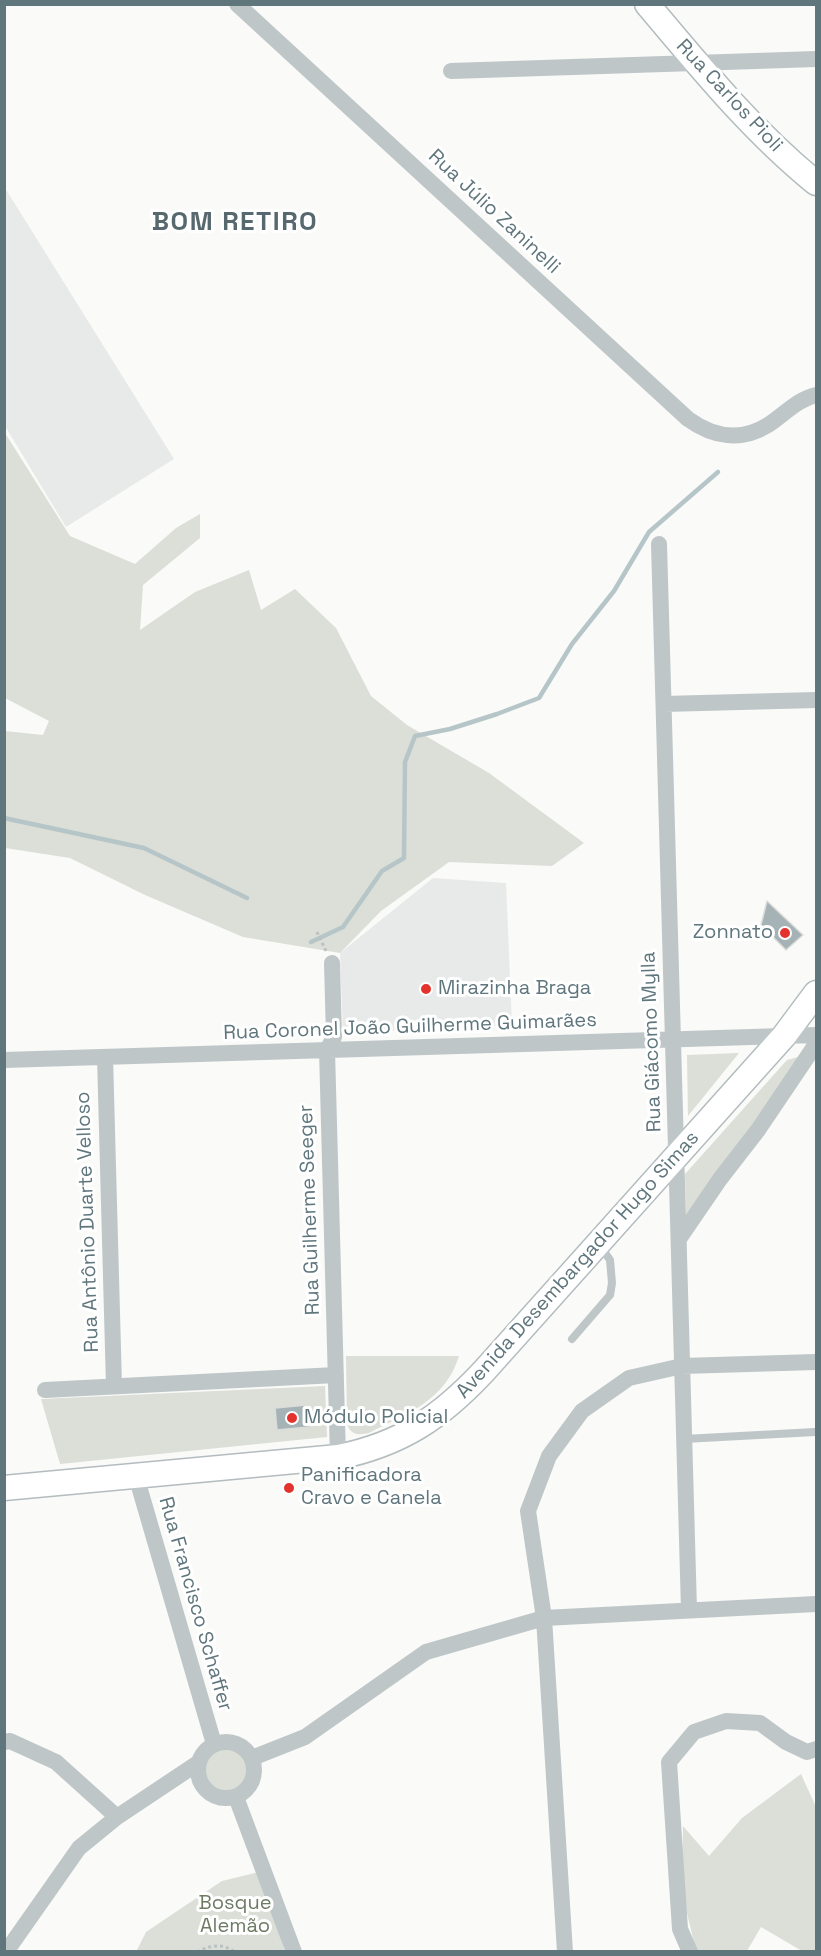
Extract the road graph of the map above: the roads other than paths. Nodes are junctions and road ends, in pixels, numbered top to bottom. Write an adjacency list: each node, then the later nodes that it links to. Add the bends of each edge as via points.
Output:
1 (237, 4): 7 (street, Rua Júlio Zaninelli, via 688,419 710,432 731,436 756,431 795,404)
2 (647, 4): 4 (main road, Rua Carlos Pioli)
3 (816, 59): 4 (street)
4 (696, 63): 5 (street); 6 (main road, Rua Carlos Pioli, via 770,143)
5 (451, 71)
6 (816, 183)
7 (816, 395)
8 (660, 544): 10 (street, Rua Giácomo Mylla)
9 (816, 700): 10 (street)
10 (664, 704): 15 (street, Rua Giácomo Mylla)
11 (332, 963): 17 (street, Rua Guilherme Seeger, via 334,1037)
12 (816, 993): 14 (main road, Avenida Desembargador Hugo Simas)
13 (816, 1035): 14 (street, Rua Coronel João Guilherme Guimarães)
14 (784, 1036): 15 (street, Rua Coronel João Guilherme Guimarães); 20 (main road, Avenida Desembargador Hugo Simas)
15 (673, 1040): 17 (street, Rua Coronel João Guilherme Guimarães); 20 (street, Rua Giácomo Mylla)
16 (816, 1044): 21 (street)
17 (327, 1050): 18 (street, Rua Coronel João Guilherme Guimarães); 26 (street, Rua Guilherme Seeger)
18 (105, 1057): 19 (street, Rua Coronel João Guilherme Guimarães); 27 (street, Rua Antônio Duarte Velloso)
19 (4, 1060)
20 (676, 1158): 21 (street, Rua Giácomo Mylla); 22 (main road, Avenida Desembargador Hugo Simas)
21 (679, 1239): 25 (street, Rua Giácomo Mylla)
22 (598, 1244): 23 (lane, via 610,1260 610,1295); 31 (main road, Avenida Desembargador Hugo Simas, via 447,1408 395,1439)
23 (572, 1339)
24 (816, 1362): 25 (street)
25 (682, 1365): 30 (street, Rua Giácomo Mylla); 36 (street, via 629,1378 582,1412 549,1456 528,1511)
26 (336, 1375): 27 (street); 31 (street, Rua Guilherme Seeger)
27 (114, 1386): 28 (street)
28 (45, 1390)
29 (815, 1432): 30 (lane)
30 (684, 1439): 35 (street, Rua Giácomo Mylla)
31 (338, 1457): 32 (main road, Avenida Desembargador Hugo Simas)
32 (135, 1476): 33 (main road, Avenida Desembargador Hugo Simas); 38 (street, Rua Francisco Schaffer)
33 (4, 1488)
34 (816, 1604): 35 (street)
35 (689, 1611): 36 (street)
36 (544, 1618): 40 (street, via 426,1652 305,1737); 46 (street)
37 (4, 1742): 43 (street, via 10,1741 56,1762)
38 (213, 1744): 40 (street, via 222,1741 240,1745); 41 (street)
39 (816, 1749): 47 (street, via 807,1752 760,1723 726,1721 694,1732 669,1762 680,1929)
40 (252, 1758): 42 (street, via 254,1776)
41 (198, 1763): 42 (street, via 200,1780 210,1794); 43 (street)
42 (236, 1797): 45 (street)
43 (117, 1817): 44 (street, via 79,1848)
44 (6, 1952)
45 (294, 1952)
46 (565, 1952)
47 (690, 1952)

